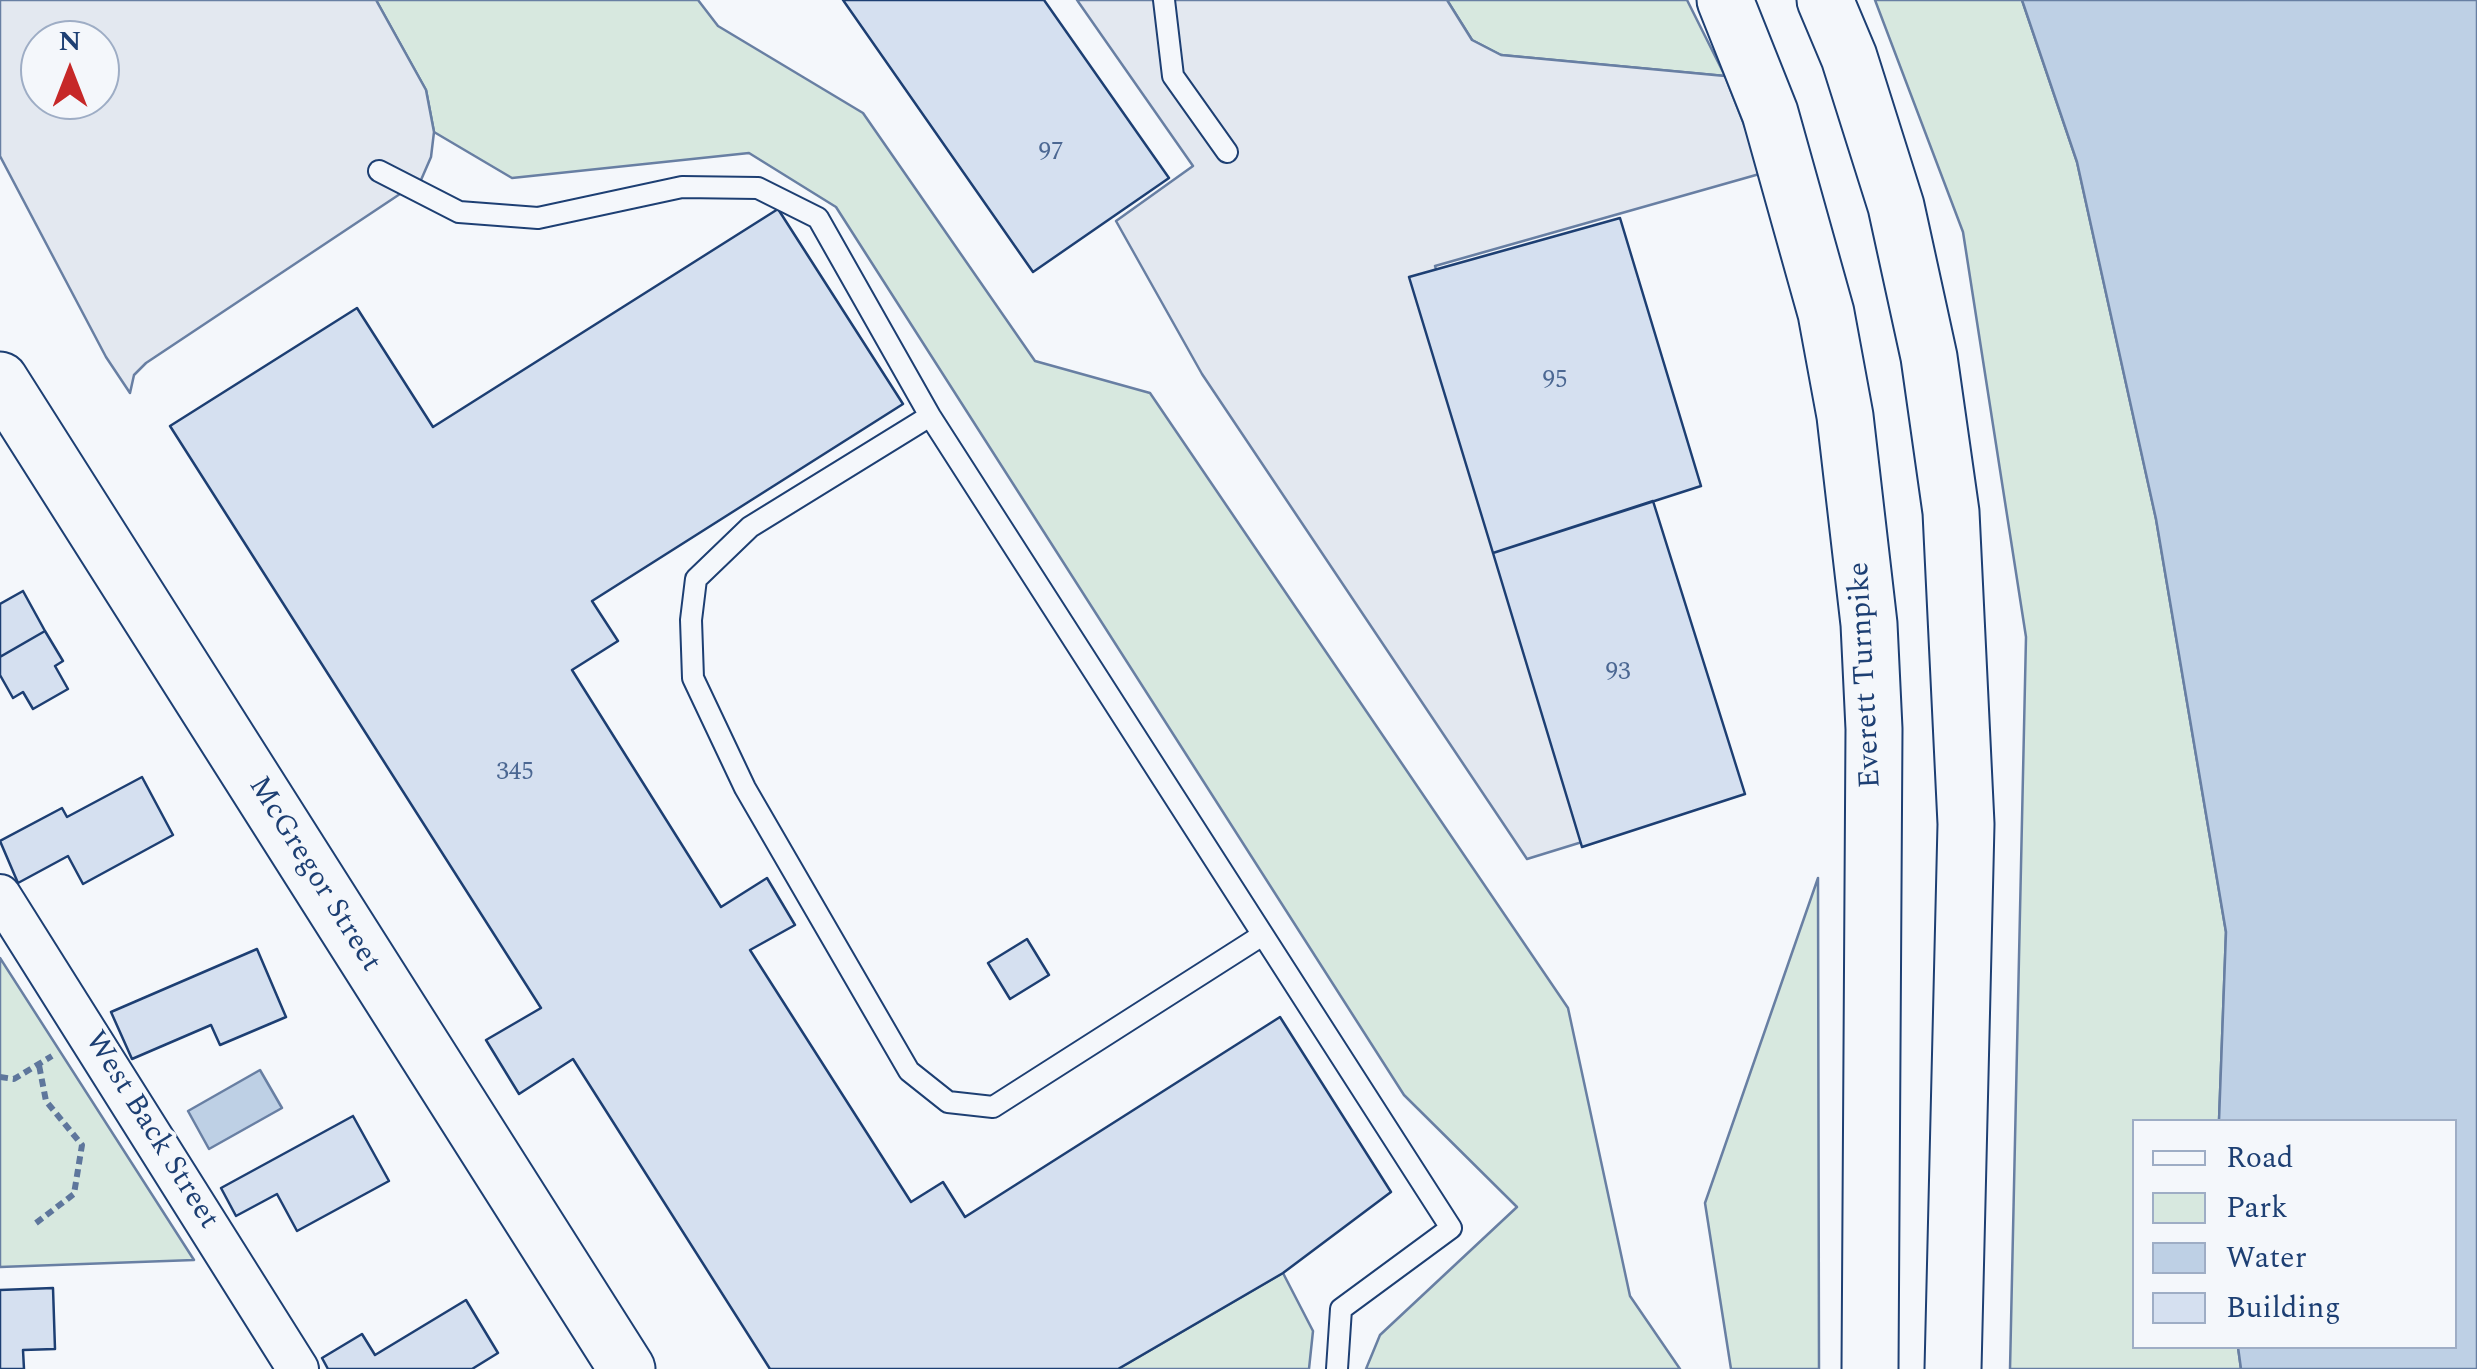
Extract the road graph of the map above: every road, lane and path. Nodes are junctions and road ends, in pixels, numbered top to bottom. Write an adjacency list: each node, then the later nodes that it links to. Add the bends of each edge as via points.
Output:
1 (1164, 0): 4 (lane, via 1173,76)
2 (1725, 0): 17 (main road, Everett Turnpike, via 1770,113 1826,313 1869,624)
3 (1826, 0): 18 (main road, via 1896,206 1930,357 1951,512 1966,824)
4 (1226, 152)
5 (380, 171): 7 (lane, via 458,212 538,218 682,187 758,188 818,218)
6 (3, 392): 15 (main road, McGregor Street)
7 (930, 416): 9 (lane); 9 (lane, via 750,527 696,580 690,620 693,678 745,788 909,1071 948,1102 993,1106)
8 (0, 895): 14 (street, West Back Street)
9 (1261, 936): 16 (lane, via 1452,1228 1341,1309)
10 (56, 1054): 11 (path)
11 (38, 1064): 12 (path, via 14,1079); 13 (path, via 46,1101 82,1145 74,1194)
12 (0, 1077)
13 (36, 1222)
14 (298, 1369)
15 (626, 1369)
16 (1337, 1369)
17 (1870, 1369)
18 (1953, 1369)

